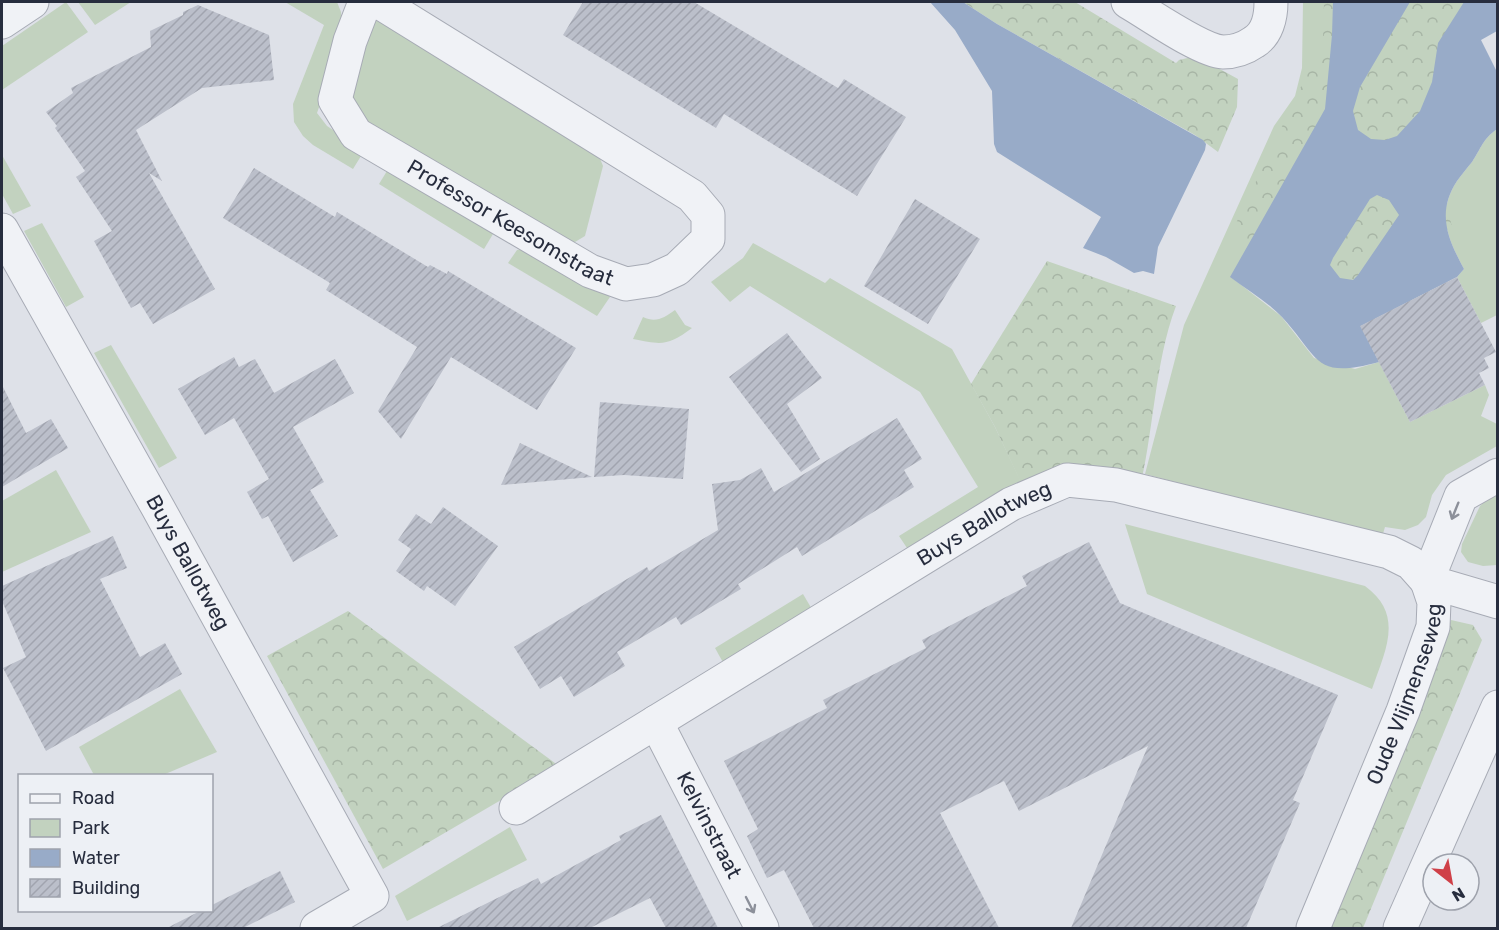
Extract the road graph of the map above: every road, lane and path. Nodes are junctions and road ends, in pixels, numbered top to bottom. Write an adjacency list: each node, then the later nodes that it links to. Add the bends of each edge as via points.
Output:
1 (32, 2): 6 (street)
2 (365, 2): 3 (street, Professor Keesomstraat, via 350,40 335,100 356,134 590,271 626,284 652,280 677,269 708,239 708,214 692,196)
3 (380, 2)
4 (1128, 2): 5 (street, via 1221,52 1243,50 1262,36)
5 (1271, 2)
6 (2, 22)
7 (6, 250): 14 (street, Buys Ballotweg, via 372,896)
8 (1497, 475): 9 (street, Oude Vlijmenseweg, one-way to 9, via 1461,496)
9 (1427, 581): 10 (street, Buys Ballotweg); 12 (street, Buys Ballotweg, via 1411,563 1389,552 1116,485 1067,480 1011,504); 16 (street, Oude Vlijmenseweg, via 1434,602 1433,627 1403,711)
10 (1497, 602)
11 (1497, 707): 17 (street)
12 (656, 722): 13 (street, Buys Ballotweg); 15 (street, Kelvinstraat, one-way to 15)
13 (516, 808)
14 (329, 925)
15 (762, 928)
16 (1313, 928)
17 (1400, 928)

